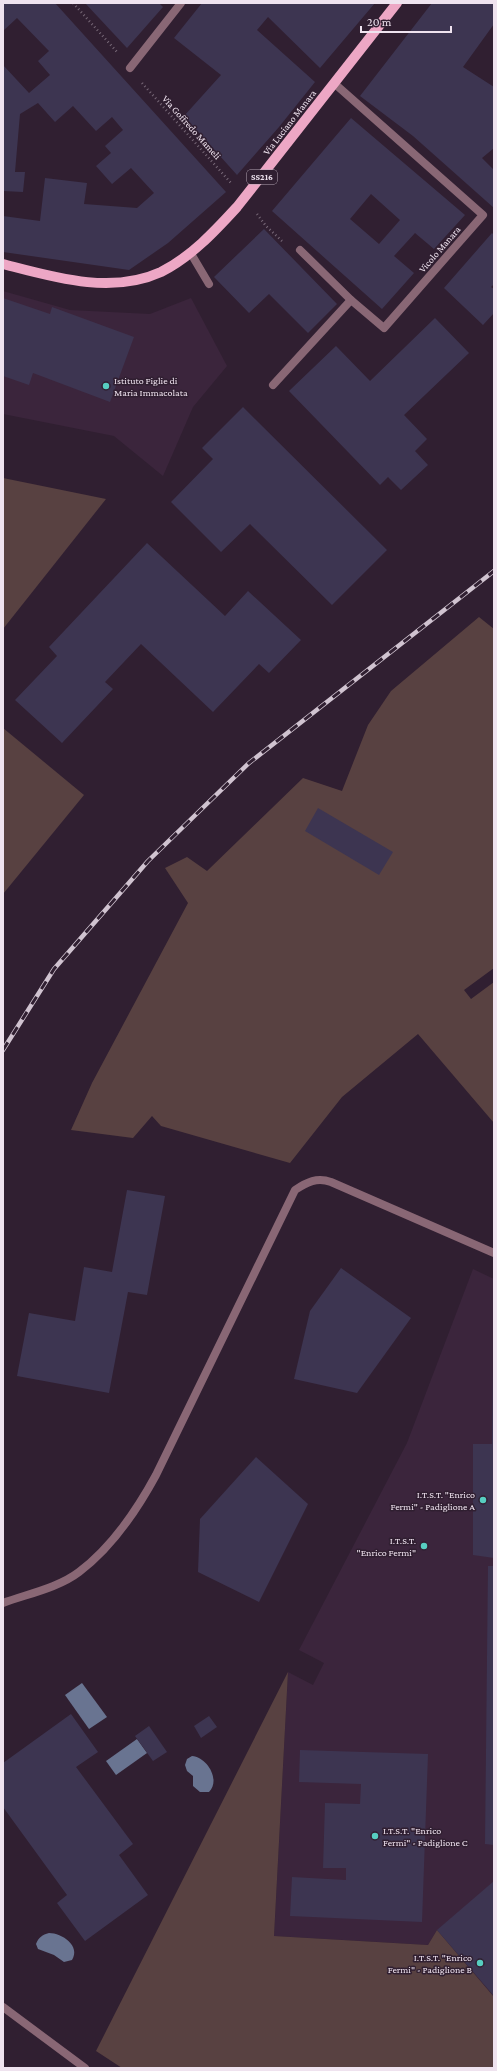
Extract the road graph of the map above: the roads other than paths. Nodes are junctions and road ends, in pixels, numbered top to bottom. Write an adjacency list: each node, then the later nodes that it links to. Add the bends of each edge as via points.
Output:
1 (181, 3): 3 (street)
2 (397, 3): 4 (main road, Via Luciano Manara / SS216)
3 (130, 68)
4 (335, 84): 6 (main road, Via Luciano Manara / SS216, via 245,199 218,228); 9 (street, Vicolo Manara, via 483,215 384,328)
5 (300, 250): 9 (street)
6 (190, 252): 7 (main road, Via Luciano Manara / SS216, via 168,268 143,278 114,283 52,277); 8 (street)
7 (3, 264)
8 (209, 284)
9 (351, 300): 10 (street)
10 (273, 385)
11 (494, 1253): 12 (street, via 325,1180 305,1183 295,1190 156,1475 137,1508 110,1542 79,1572 59,1583)
12 (3, 1603)
13 (3, 2007): 14 (street)
14 (85, 2068)

